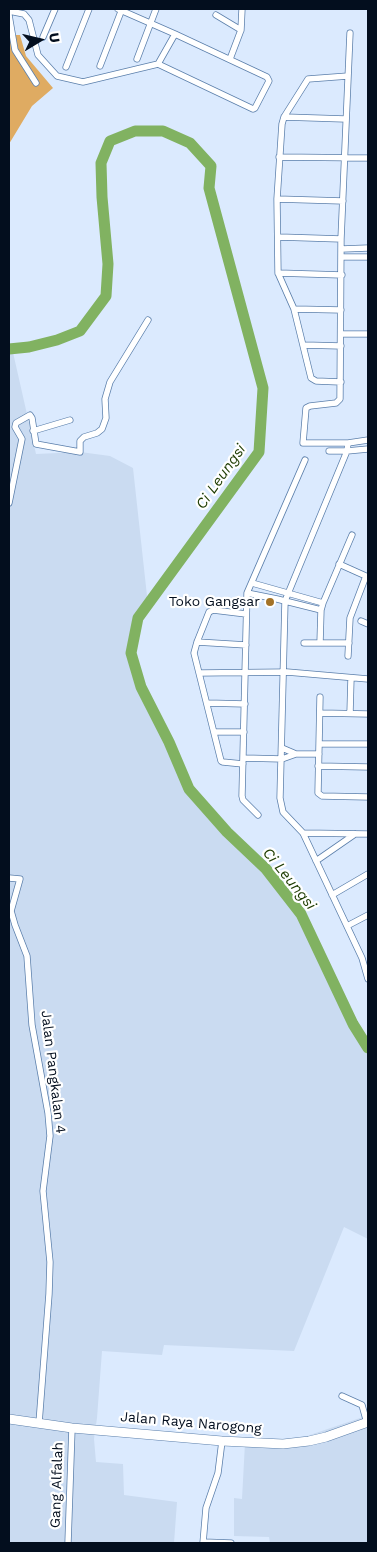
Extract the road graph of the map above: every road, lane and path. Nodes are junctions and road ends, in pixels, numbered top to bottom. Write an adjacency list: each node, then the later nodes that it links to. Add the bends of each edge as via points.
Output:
1 (55, 9): 12 (street)
2 (89, 9): 17 (street)
3 (121, 9): 8 (street); 16 (street)
4 (156, 9): 8 (street)
5 (242, 9): 9 (street)
6 (9, 15): 15 (street, via 24,14 29,20 38,55 58,76 82,82); 19 (street, via 16,50)
7 (216, 15): 9 (street)
8 (151, 22): 11 (street); 13 (street)
9 (241, 30): 14 (street)
10 (350, 33): 18 (street)
11 (175, 34): 14 (street); 15 (street)
12 (43, 37)
13 (137, 59)
14 (230, 59): 15 (street, via 267,77 256,108)
15 (158, 64)
16 (100, 66)
17 (66, 67)
18 (348, 76): 20 (street, via 308,79); 21 (street)
19 (36, 83)
20 (284, 117): 21 (street); 22 (street)
21 (345, 119): 23 (street)
22 (279, 157): 23 (street); 25 (street)
23 (345, 158): 24 (street); 26 (street)
24 (368, 158)
25 (278, 199): 26 (street); 27 (street)
26 (343, 201): 28 (street)
27 (279, 236): 28 (street); 33 (street)
28 (342, 239): 29 (street)
29 (342, 248): 30 (street); 31 (street)
30 (368, 248)
31 (342, 257): 32 (street); 34 (street)
32 (368, 257)
33 (278, 272): 34 (street); 35 (street)
34 (342, 275): 36 (street)
35 (294, 308): 36 (street); 40 (street)
36 (341, 310): 38 (street)
37 (148, 320): 44 (street, via 110,382 105,399 105,424 100,432 80,441 80,452 37,445)
38 (342, 334): 39 (street); 41 (street)
39 (368, 334)
40 (304, 345): 41 (street); 42 (street, via 312,379)
41 (341, 346): 42 (street)
42 (341, 382): 46 (street, via 339,402 306,408 303,443)
43 (70, 420): 44 (street)
44 (33, 431): 51 (street, via 30,415 15,425 22,439)
45 (368, 440): 46 (street)
46 (348, 442): 49 (street)
47 (368, 449): 49 (street)
48 (329, 451): 49 (street)
49 (347, 451): 56 (street)
50 (305, 460): 55 (street)
51 (9, 502)
52 (352, 535): 53 (street)
53 (339, 564): 54 (street); 59 (street)
54 (367, 576): 67 (street, via 350,618)
55 (252, 583): 56 (street); 57 (street)
56 (288, 593): 58 (street); 59 (street)
57 (247, 594): 58 (street); 61 (street)
58 (285, 601): 60 (street); 71 (street)
59 (323, 603): 60 (street)
60 (321, 610): 66 (street)
61 (246, 614): 64 (street, via 210,611); 68 (street)
62 (361, 621): 63 (street)
63 (368, 624)
64 (197, 642): 68 (street); 72 (street, via 194,653)
65 (304, 643): 66 (street)
66 (320, 643): 67 (street)
67 (349, 643): 69 (street)
68 (246, 645): 70 (street)
69 (348, 656)
70 (245, 672): 71 (street); 72 (street); 77 (street)
71 (284, 672): 73 (street); 85 (street)
72 (200, 673): 76 (street)
73 (351, 678): 74 (street); 79 (street)
74 (368, 679)
75 (320, 697): 78 (street)
76 (207, 703): 77 (street); 81 (street)
77 (245, 704): 82 (street)
78 (320, 712): 79 (street); 83 (street)
79 (350, 714): 80 (street)
80 (368, 714)
81 (214, 732): 82 (street); 89 (street, via 221,762)
82 (244, 732): 89 (street)
83 (319, 744): 84 (street); 87 (street)
84 (368, 744)
85 (282, 748): 86 (street); 88 (street)
86 (296, 754): 87 (street); 88 (street)
87 (319, 754): 90 (street)
88 (282, 759): 89 (street); 94 (street, via 281,806)
89 (243, 761): 93 (street, via 242,798)
90 (318, 766): 91 (street); 92 (street, via 319,795)
91 (368, 767)
92 (368, 797)
93 (258, 815)
94 (303, 833): 95 (street); 97 (street)
95 (355, 834): 96 (street); 97 (street)
96 (368, 835)
97 (316, 861): 100 (street)
98 (368, 874): 100 (street)
99 (9, 878): 107 (street, Jalan Pangkalan 4, via 20,879 11,911 27,956 32,1025 50,1136 43,1191 50,1262 49,1294)
100 (332, 895): 102 (street)
101 (368, 915): 102 (street)
102 (347, 926): 103 (street)
103 (365, 957): 104 (street)
104 (368, 979)
105 (342, 1396): 108 (street, via 362,1404)
106 (9, 1420): 107 (main road, Jalan Raya Narogong)
107 (39, 1423): 109 (main road, Jalan Raya Narogong)
108 (368, 1423): 110 (main road, Jalan Raya Narogong, via 309,1441 283,1444)
109 (72, 1428): 110 (main road, Jalan Raya Narogong); 112 (street, Gang Alfalah)
110 (222, 1441): 111 (street, via 218,1473 206,1508)
111 (203, 1542): 113 (street)
112 (68, 1543)
113 (231, 1543)

